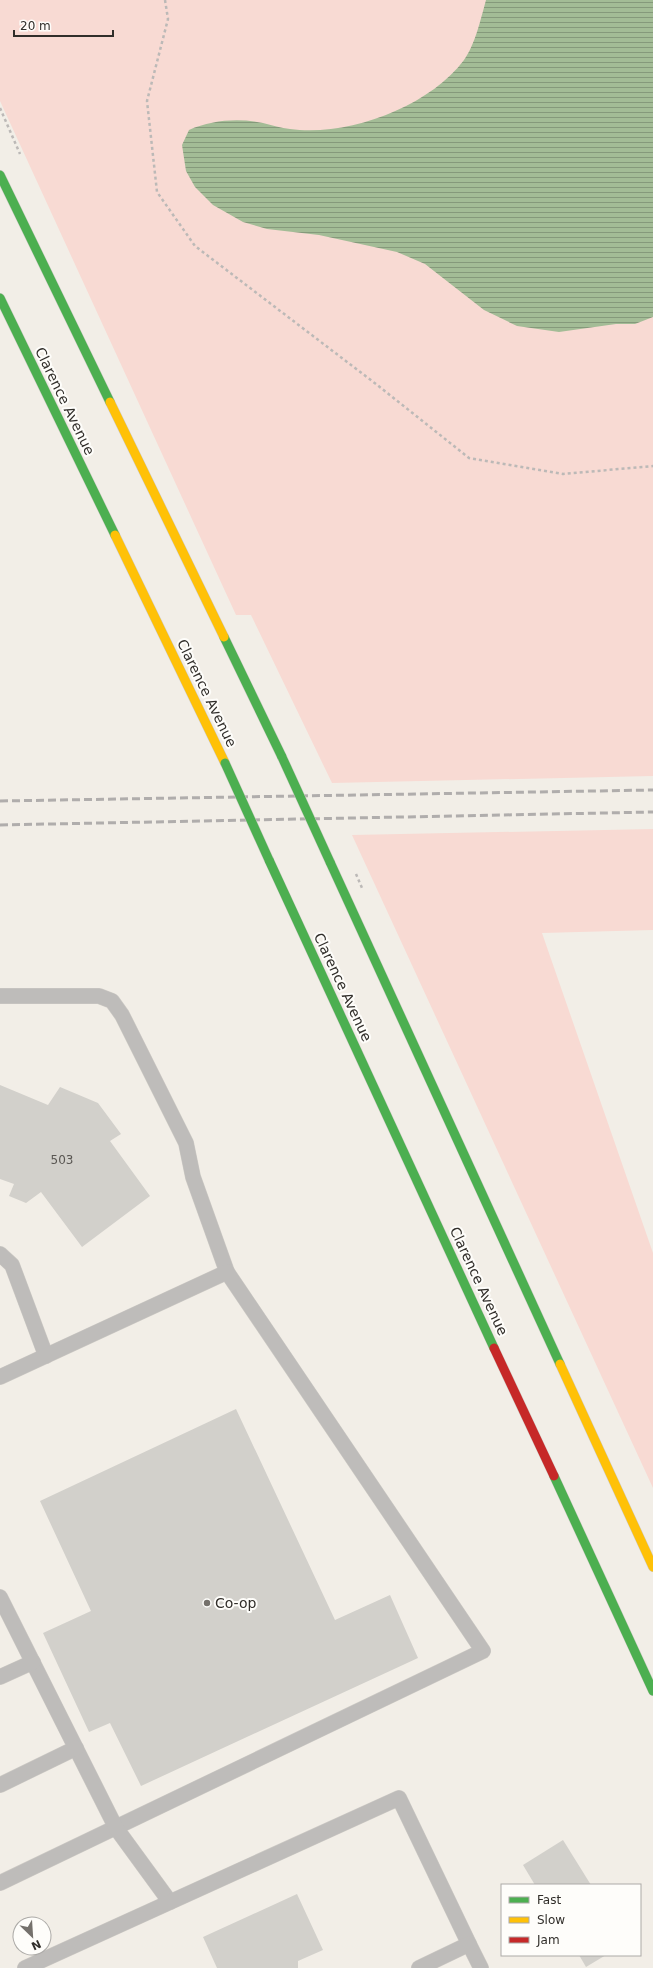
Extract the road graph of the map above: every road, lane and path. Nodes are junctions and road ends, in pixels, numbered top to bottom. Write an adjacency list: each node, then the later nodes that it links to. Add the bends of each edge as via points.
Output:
1 (165, 0): 4 (path, via 168,19 147,101 157,192 195,246 469,458 563,474)
2 (0, 175): 10 (main road, bridge, via 282,757)
3 (0, 298): 14 (main road, Clarence Avenue, bridge, via 225,763)
4 (653, 466)
5 (0, 996): 7 (lane, via 99,996 112,1001 122,1015 186,1143 194,1177)
6 (0, 1254): 8 (lane, via 12,1265)
7 (227, 1272): 8 (lane); 17 (lane, via 484,1650)
8 (46, 1356): 9 (lane)
9 (0, 1377)
10 (653, 1567)
11 (0, 1597): 12 (lane)
12 (33, 1662): 13 (lane); 15 (lane)
13 (0, 1676)
14 (653, 1691)
15 (76, 1748): 16 (lane); 17 (lane)
16 (0, 1785)
17 (116, 1828): 18 (lane); 19 (lane)
18 (0, 1883)
19 (170, 1902): 20 (lane, via 400,1798); 21 (lane)
20 (469, 1944): 22 (lane); 23 (lane)
21 (25, 1968)
22 (419, 1968)
23 (481, 1968)

